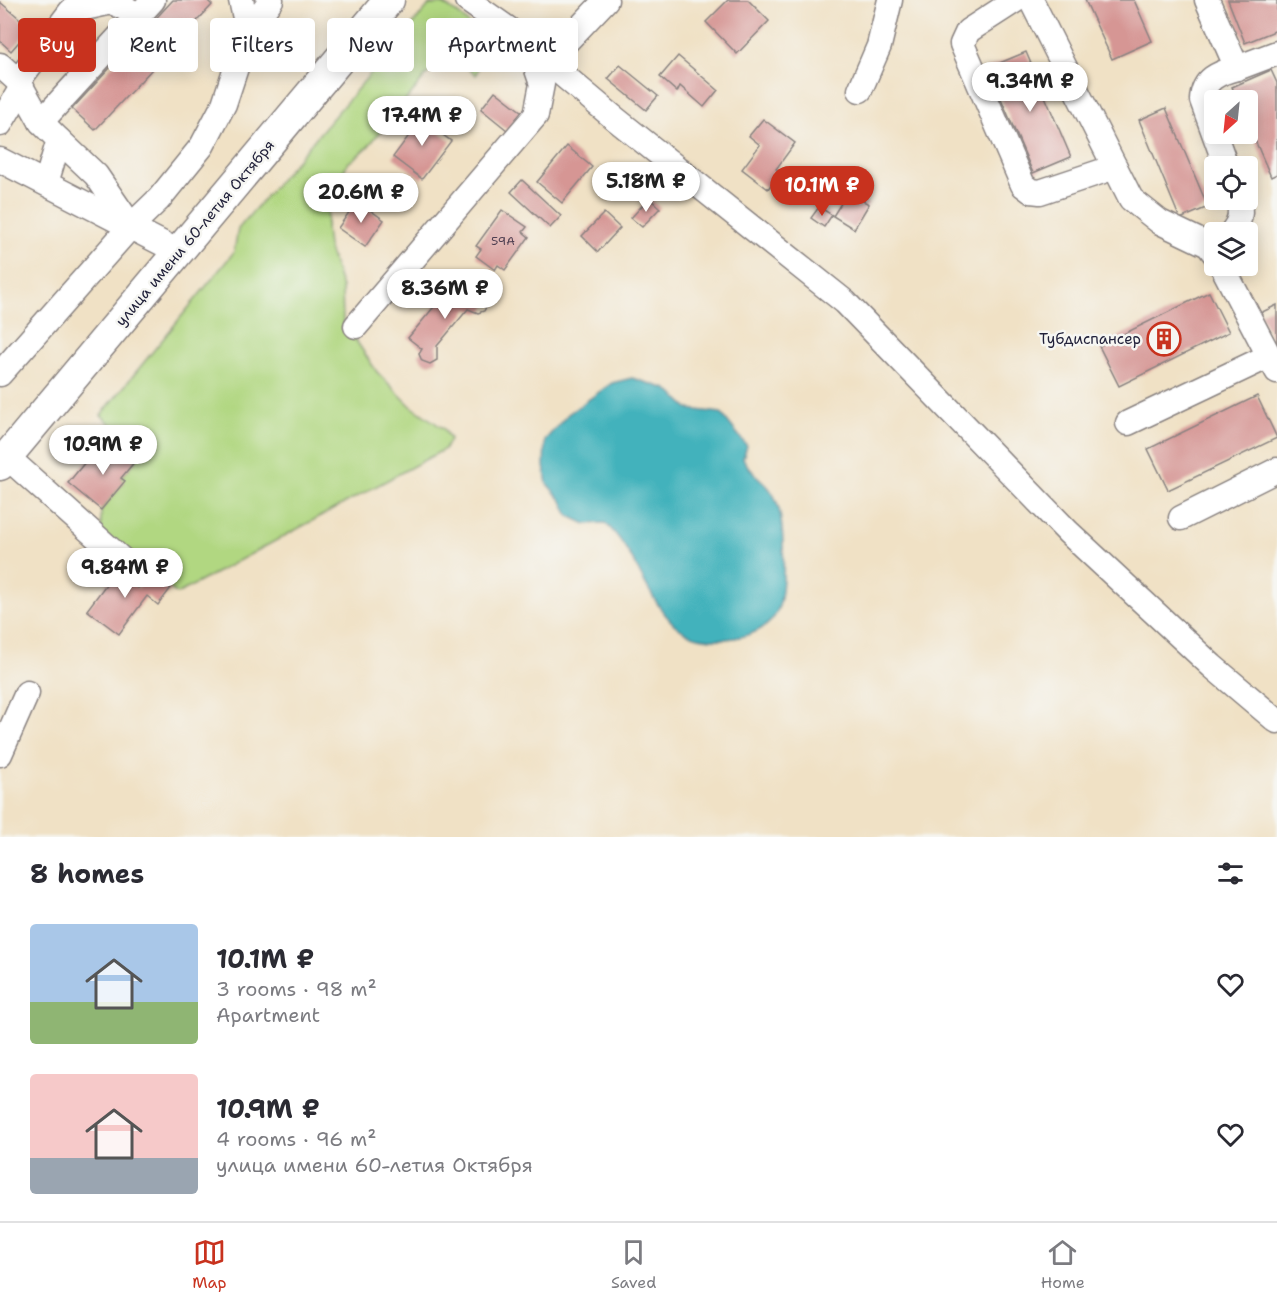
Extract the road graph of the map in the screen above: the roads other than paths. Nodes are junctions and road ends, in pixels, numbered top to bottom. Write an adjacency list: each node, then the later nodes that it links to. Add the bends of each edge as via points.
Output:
1 (242, 0): 12 (street)
2 (271, 0): 13 (street)
3 (389, 0): 33 (main road, улица имени 60-летия Октября)
4 (467, 0): 14 (street)
5 (890, 0): 23 (street, via 879,46)
6 (1016, 0): 29 (street, via 968,31 962,44 1023,185 1040,192)
7 (1031, 0): 29 (street)
8 (1207, 0): 18 (street)
9 (598, 2): 15 (street)
10 (64, 6): 11 (street, via 112,2); 22 (street)
11 (146, 7): 24 (street)
12 (245, 18)
13 (258, 18)
14 (491, 18)
15 (578, 26)
16 (1277, 53): 18 (street)
17 (0, 65): 22 (street)
18 (1237, 68): 27 (street, via 1217,74 1203,92 1202,100)
19 (235, 72): 31 (street, via 224,104 202,147)
20 (540, 72): 35 (street, via 542,84 536,115)
21 (559, 72): 44 (street, via 845,302 1068,532)
22 (20, 84): 24 (street); 25 (street)
23 (860, 90)
24 (41, 122): 26 (street)
25 (0, 124)
26 (58, 140): 30 (street); 31 (street, via 96,175)
27 (1222, 156)
28 (0, 160): 30 (street)
29 (1115, 167): 32 (street, via 1131,200 1160,222)
30 (46, 183): 31 (street)
31 (131, 226): 33 (street); 37 (street)
32 (1204, 243)
33 (178, 252): 39 (main road, улица имени 60-летия Октября)
34 (1227, 276): 36 (street)
35 (356, 326)
36 (1273, 363): 38 (street)
37 (0, 374)
38 (1128, 423)
39 (3, 461): 42 (street)
40 (1277, 470): 41 (street)
41 (1181, 518)
42 (138, 574)
43 (27, 693): 45 (street)
44 (1277, 721)
45 (0, 754)

